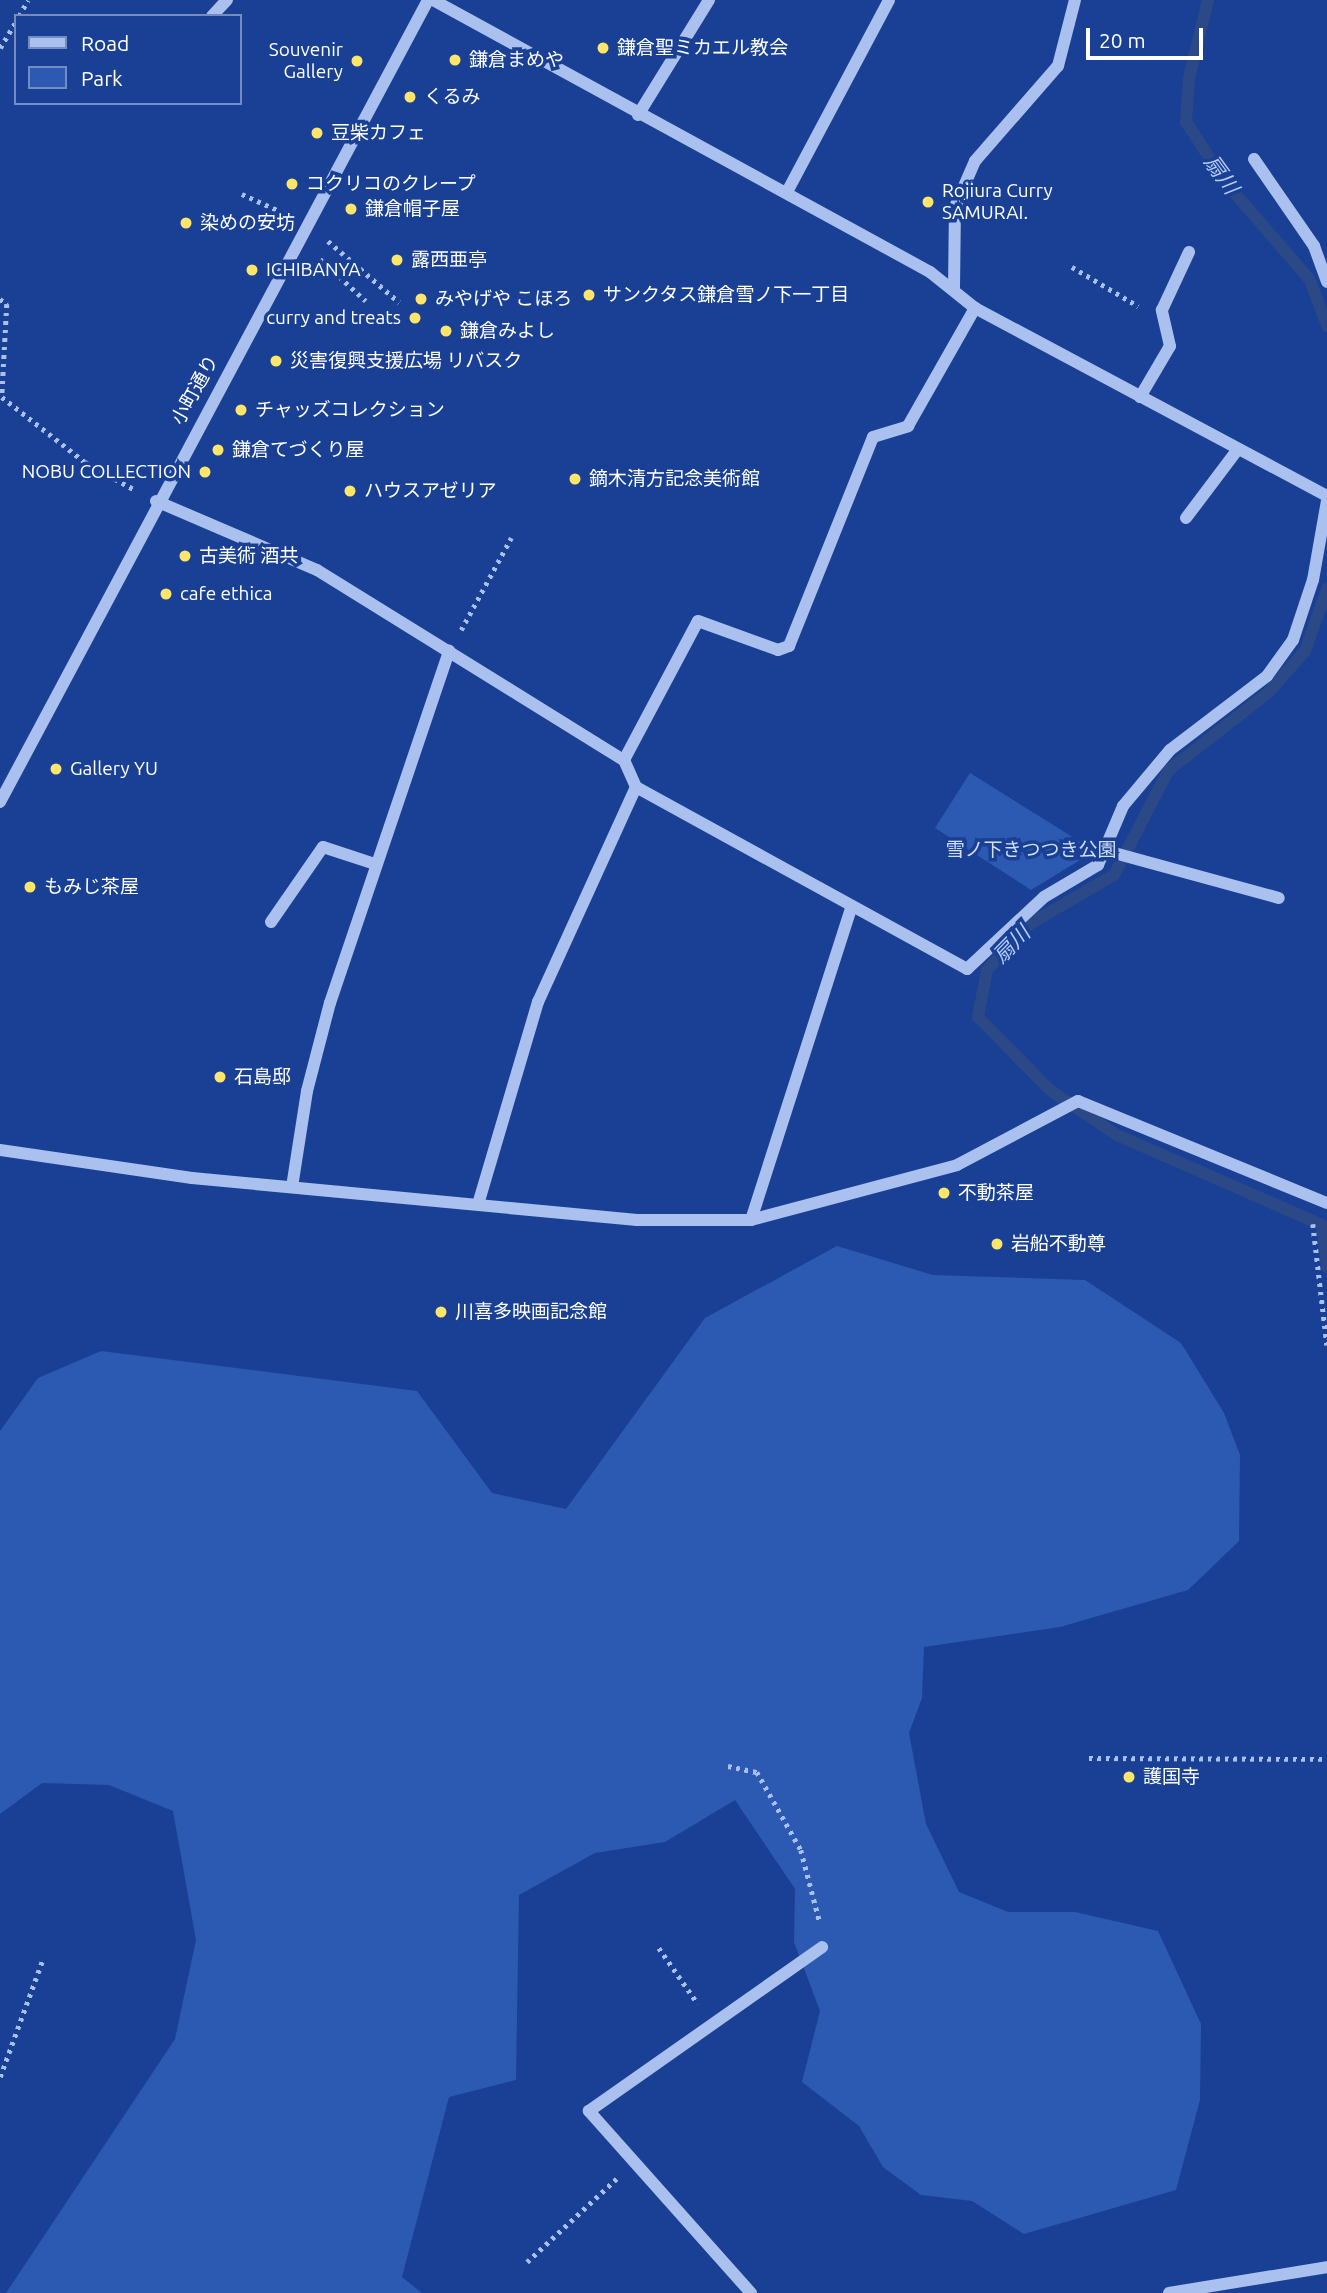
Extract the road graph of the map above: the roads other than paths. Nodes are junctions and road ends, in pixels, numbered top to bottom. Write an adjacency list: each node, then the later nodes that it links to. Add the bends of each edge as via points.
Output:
1 (226, 0): 6 (street)
2 (431, 0): 7 (street); 17 (street, 小町通り)
3 (709, 0): 7 (street)
4 (889, 0): 9 (street)
5 (1075, 0): 12 (street, via 1058,66 975,161 955,207)
6 (214, 14)
7 (638, 115): 9 (street)
8 (1254, 159): 11 (street, via 1314,246)
9 (787, 192): 12 (street)
10 (1189, 252): 14 (street, via 1162,310 1170,346)
11 (1327, 282)
12 (954, 288): 13 (street)
13 (975, 308): 14 (street); 20 (street, via 908,426 873,437 816,566 789,646 778,650 698,621)
14 (1140, 397): 15 (street)
15 (1238, 449): 16 (street); 18 (street)
16 (1327, 498): 23 (street, via 1313,580 1293,640 1267,676 1170,750 1123,806)
17 (156, 501): 19 (street, via 317,570); 22 (street, 小町通り)
18 (1186, 519)
19 (449, 651): 20 (street); 24 (street)
20 (624, 760): 21 (street)
21 (636, 787): 26 (street); 30 (street, via 538,1002)
22 (0, 802)
23 (1107, 851): 25 (street); 26 (street, via 1098,865 1044,897 967,969)
24 (375, 864): 27 (street, via 323,847); 29 (street, via 307,1091)
25 (1279, 898)
26 (851, 908): 32 (street)
27 (271, 922)
28 (0, 1150): 29 (street)
29 (292, 1187): 30 (street)
30 (479, 1201): 32 (street, via 637,1220)
31 (1327, 1203): 32 (street, via 1078,1101 957,1165)
32 (751, 1220)
33 (822, 1947): 35 (street, via 589,2111)
34 (1327, 2267): 36 (street)
35 (751, 2293)
36 (1169, 2293)

